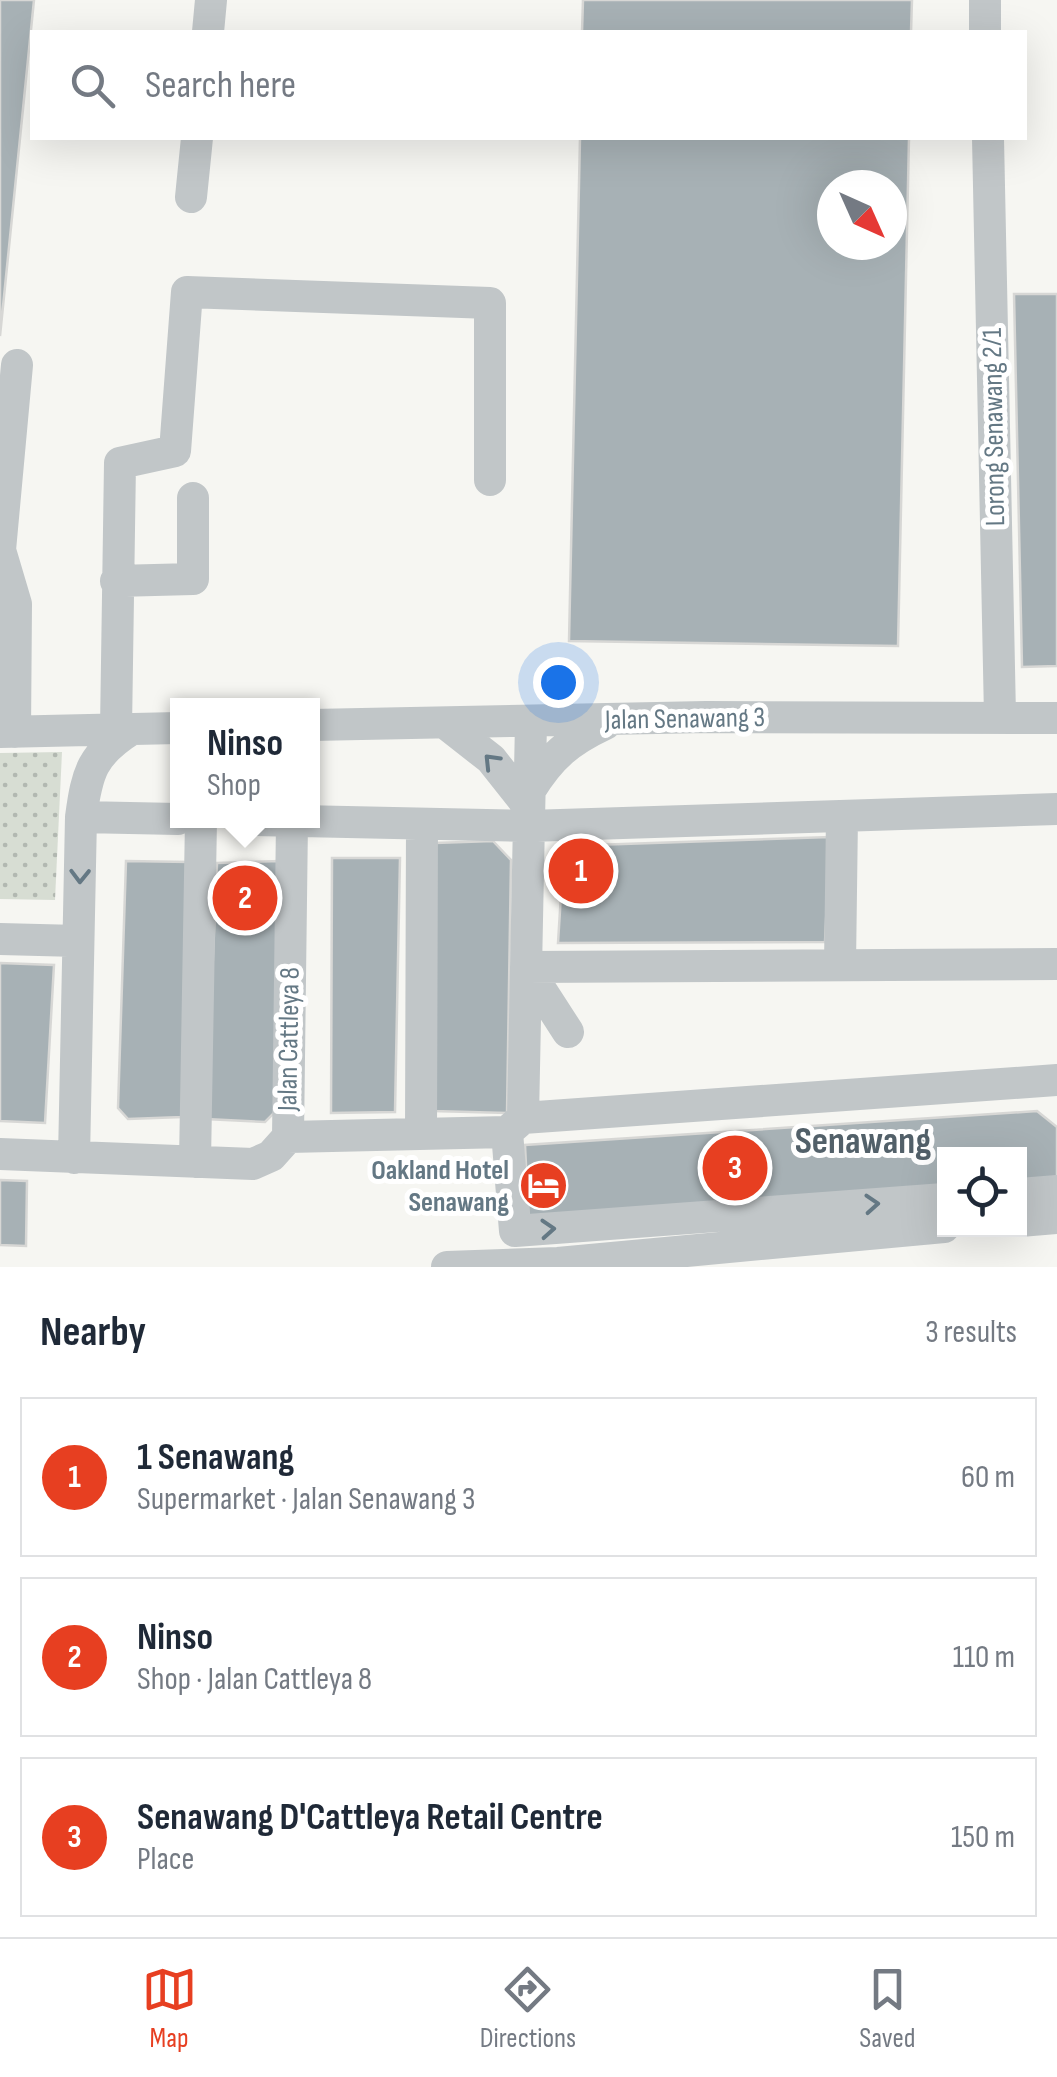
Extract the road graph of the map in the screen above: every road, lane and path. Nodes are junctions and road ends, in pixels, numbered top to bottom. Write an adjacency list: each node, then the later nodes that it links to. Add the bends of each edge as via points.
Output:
1 (212, 0): 3 (street)
2 (985, 0): 4 (street)
3 (208, 30)
4 (986, 30)
5 (197, 140): 7 (street)
6 (988, 140): 12 (street, Lorong Senawang 2/1)
7 (191, 197)
8 (17, 365): 20 (street, via 0,550 16,604)
9 (490, 480): 11 (street, via 490,303 187,292 176,451 120,463)
10 (193, 498): 11 (street, via 193,579)
11 (116, 581): 19 (street)
12 (1000, 716): 13 (street, Jalan Senawang 3); 14 (street, Jalan Senawang 3)
13 (1057, 718)
14 (614, 720): 15 (street, Jalan Senawang 3); 21 (street, via 551,756)
15 (531, 722): 16 (street, Jalan Senawang 3); 21 (street)
16 (445, 723): 17 (street, Jalan Senawang 3); 21 (street, one-way to 16, via 492,759)
17 (320, 725)
18 (170, 728): 19 (street)
19 (124, 729): 20 (street); 24 (street, via 86,774)
20 (8, 732)
21 (529, 808): 23 (street); 27 (street); 34 (street)
22 (1057, 809): 23 (street)
23 (842, 816): 33 (street)
24 (81, 817): 25 (street); 31 (street, one-way to 31)
25 (170, 819)
26 (320, 822): 27 (street)
27 (422, 824): 38 (street)
28 (200, 828): 42 (street)
29 (292, 828): 39 (street, Jalan Cattleya 8)
30 (0, 938): 31 (street)
31 (78, 941): 41 (street)
32 (1057, 964): 33 (street)
33 (840, 965): 34 (street)
34 (526, 967): 35 (street); 37 (street)
35 (568, 1032)
36 (1057, 1080): 37 (street)
37 (515, 1125): 38 (street); 45 (street, one-way to 45, via 515,1231)
38 (421, 1134): 39 (street)
39 (288, 1137): 42 (street, via 253,1164)
40 (0, 1154): 41 (street)
41 (74, 1158): 42 (street)
42 (195, 1162)
43 (1057, 1191): 44 (street)
44 (1027, 1193)
45 (937, 1200)
46 (1057, 1218): 47 (street)
47 (1027, 1220)
48 (937, 1228): 49 (street)
49 (805, 1252): 50 (street)
50 (447, 1267)

